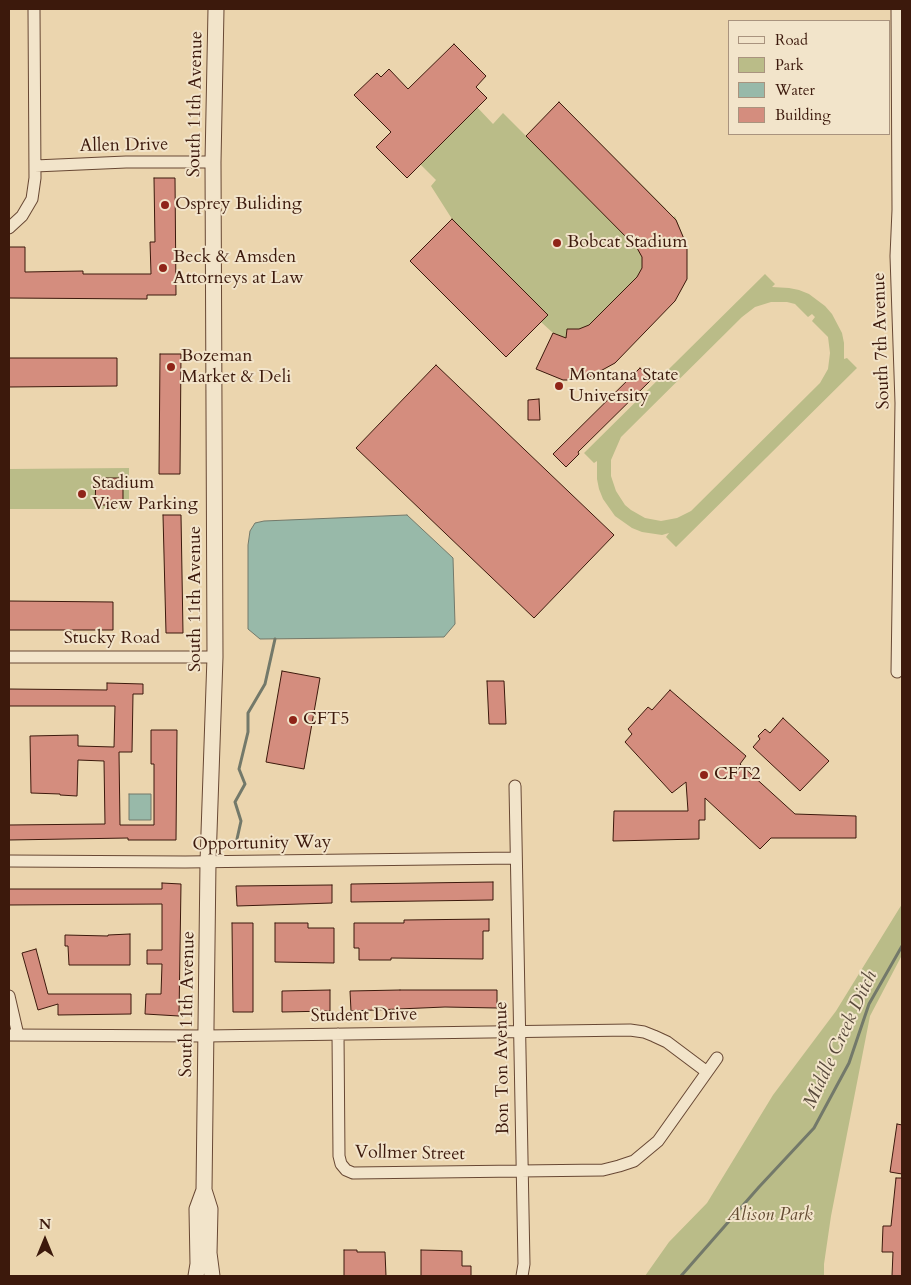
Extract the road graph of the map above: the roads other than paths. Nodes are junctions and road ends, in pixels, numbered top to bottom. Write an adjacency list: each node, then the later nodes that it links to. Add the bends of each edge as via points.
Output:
1 (34, 9): 5 (street)
2 (216, 9): 4 (street, South 11th Avenue)
3 (897, 9): 9 (street, South 7th Avenue, via 896,256 901,402)
4 (213, 162): 5 (street, Allen Drive); 8 (street, South 11th Avenue)
5 (35, 166): 6 (street, via 32,198 22,216)
6 (9, 228)
7 (9, 657): 8 (street, Stucky Road)
8 (215, 657): 13 (street, South 11th Avenue)
9 (897, 672)
10 (516, 786): 11 (street, Bon Ton Avenue)
11 (516, 858): 13 (street, Opportunity Way); 15 (street, Bon Ton Avenue)
12 (9, 861): 13 (street, Opportunity Way)
13 (208, 862): 18 (street, South 11th Avenue)
14 (9, 996): 17 (street)
15 (520, 1031): 16 (street, Student Drive); 20 (street, Student Drive, via 644,1032 667,1042); 21 (street, Bon Ton Avenue)
16 (338, 1034): 18 (street, Student Drive); 21 (street, Vollmer Street, via 339,1156 346,1170 352,1173)
17 (13, 1035): 18 (street, Student Drive)
18 (206, 1036): 22 (street, South 11th Avenue)
19 (717, 1058): 20 (street)
20 (707, 1072): 21 (street, via 658,1142 634,1161 603,1170)
21 (522, 1172): 25 (street, Bon Ton Avenue)
22 (204, 1190): 23 (street, South 11th Avenue, via 197,1209); 24 (street, South 11th Avenue, via 210,1209)
23 (196, 1276)
24 (212, 1276)
25 (522, 1276)

